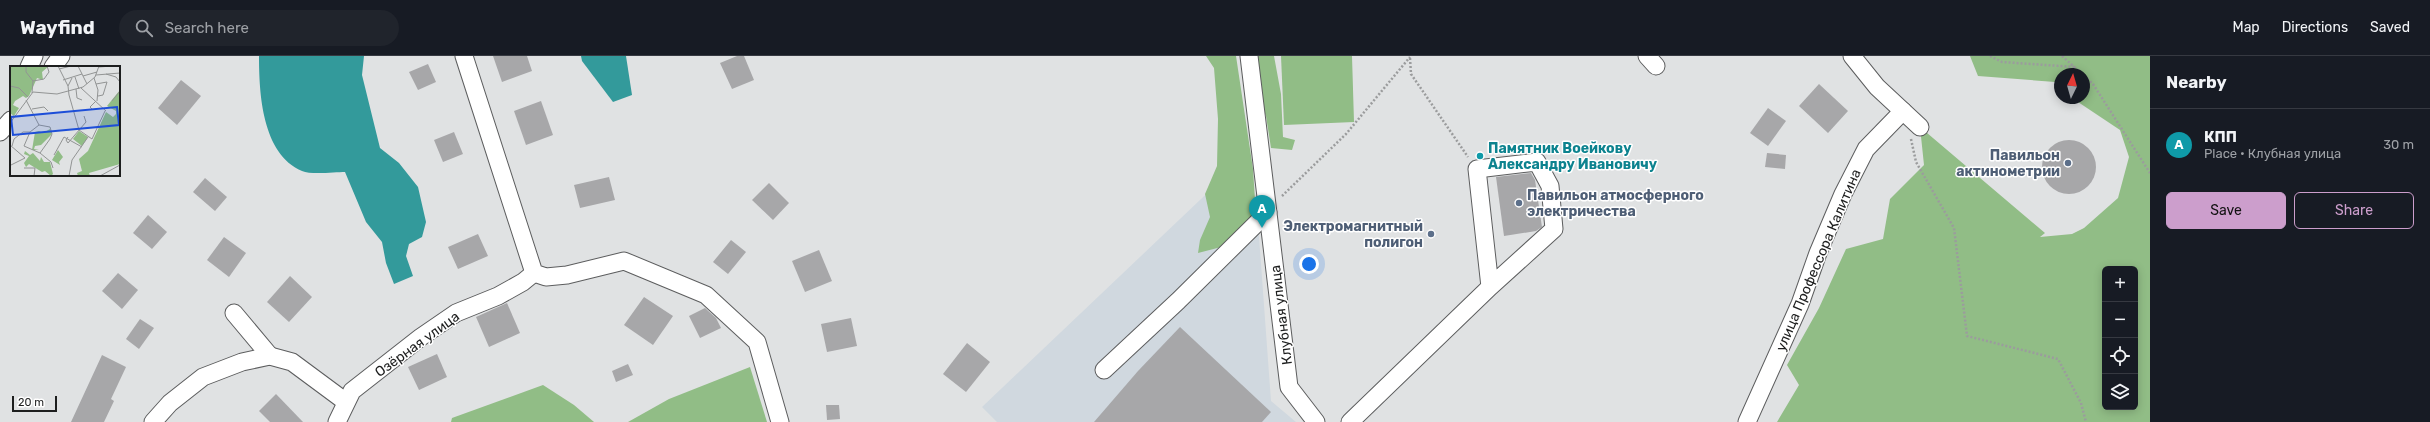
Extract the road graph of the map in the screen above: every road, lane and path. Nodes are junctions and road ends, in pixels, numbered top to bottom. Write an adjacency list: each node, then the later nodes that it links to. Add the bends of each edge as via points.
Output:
1 (34, 56): 9 (street)
2 (61, 56): 10 (street)
3 (464, 56): 20 (street)
4 (1249, 56): 19 (street, Клубная улица)
5 (1852, 56): 13 (street, via 1876,87)
6 (1990, 56): 11 (path, via 2002,62)
7 (2062, 56): 11 (path)
8 (1410, 57): 17 (path, via 1411,74); 19 (path, via 1346,134)
9 (29, 66)
10 (54, 66)
11 (2074, 67)
12 (2090, 81): 18 (path)
13 (1903, 111): 15 (street); 31 (street, улица Профессора Калитина, via 1866,150 1843,194 1800,304); 32 (path, via 1916,162 1954,228 1967,336 2058,359 2081,402)
14 (10, 121): 16 (street)
15 (1920, 127)
16 (0, 132)
17 (1477, 169): 21 (street); 21 (street, via 1537,162 1550,186 1554,229)
18 (2150, 173)
19 (1268, 212): 24 (street); 29 (street, Клубная улица, via 1290,387)
20 (534, 273): 25 (street, Озёрная улица, via 524,282 498,296 450,317 352,391); 28 (street, via 546,277 566,276 624,261 706,295 757,342)
21 (1490, 287): 30 (street)
22 (234, 313): 23 (street)
23 (270, 356): 25 (street, via 292,362); 26 (street, via 242,362 203,377 170,403)
24 (1104, 370)
25 (346, 402): 27 (street, Озёрная улица)
26 (153, 422)
27 (337, 422)
28 (780, 422)
29 (1316, 422)
30 (1350, 422)
31 (1747, 422)
32 (2086, 422)

